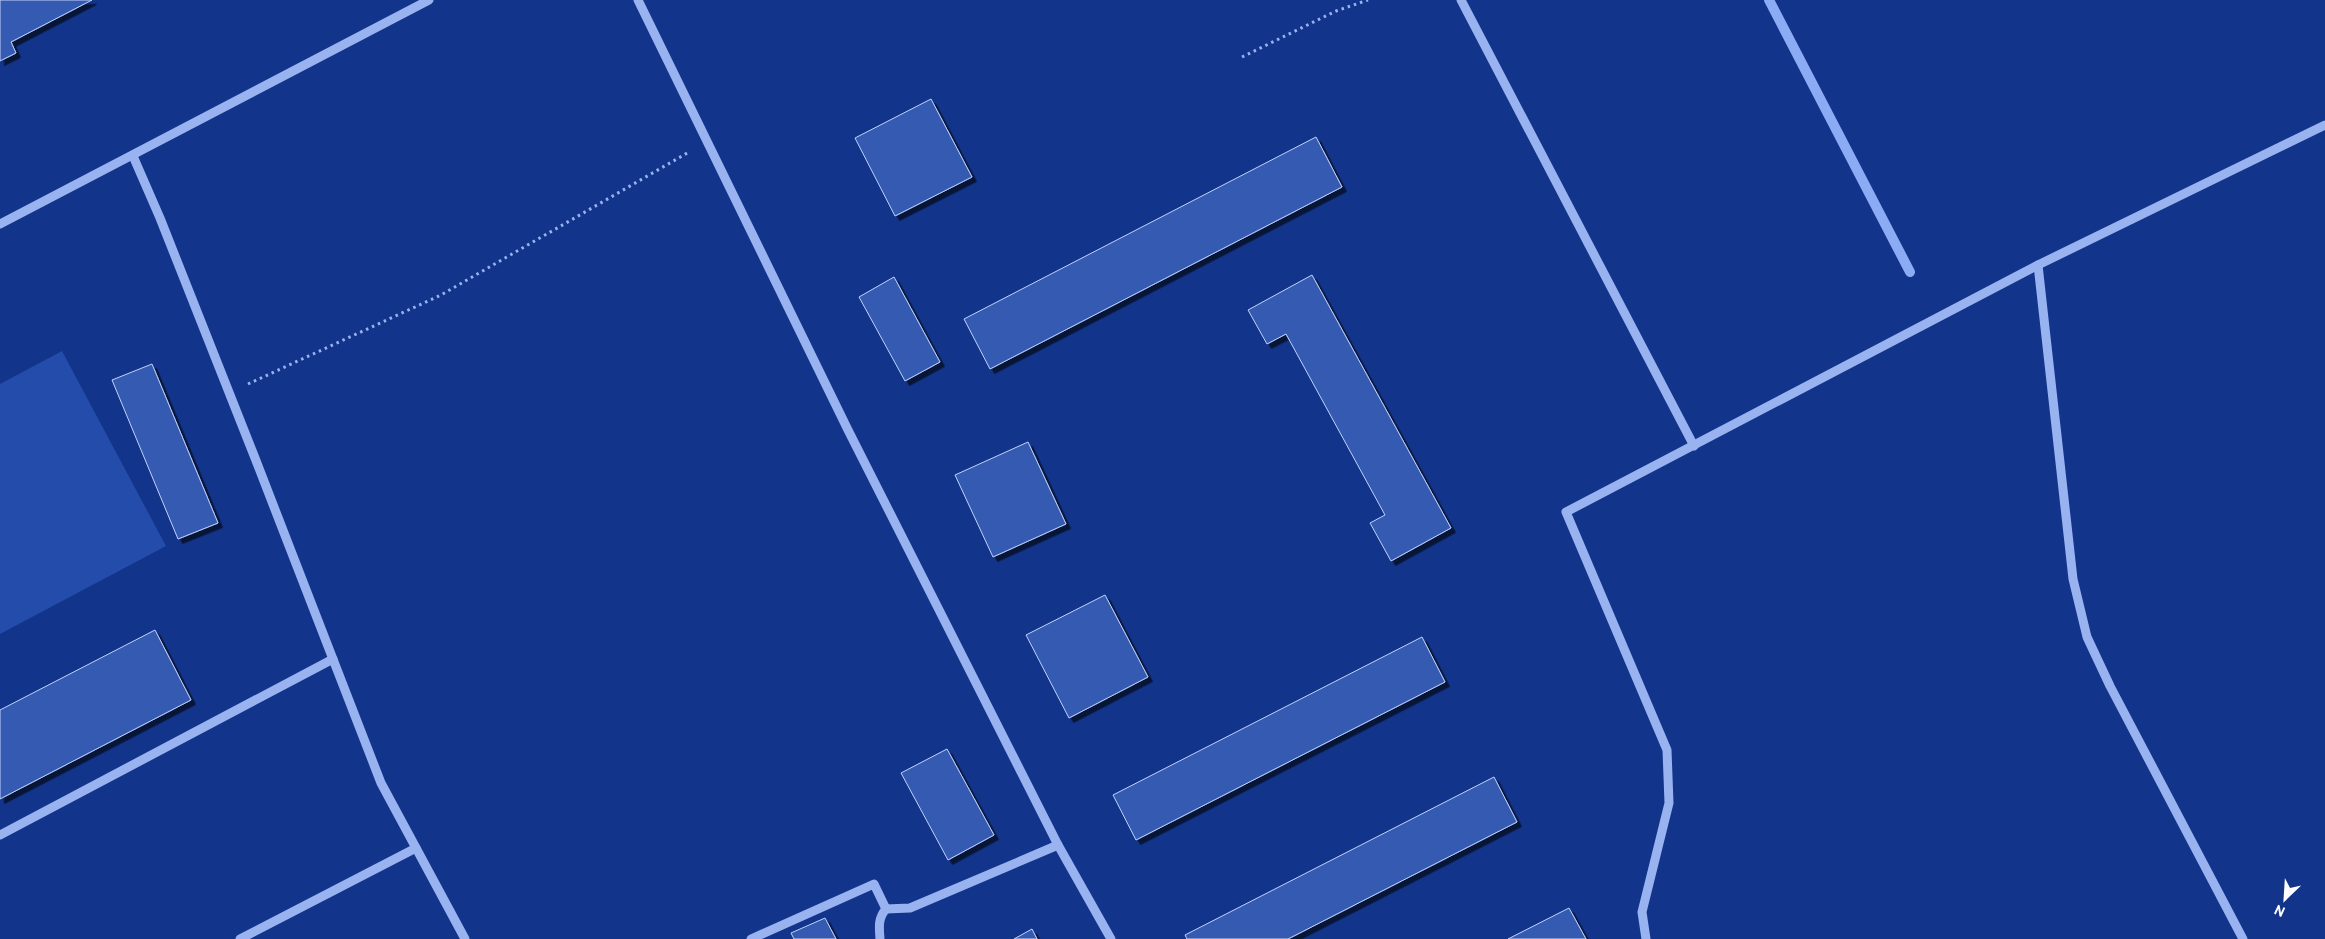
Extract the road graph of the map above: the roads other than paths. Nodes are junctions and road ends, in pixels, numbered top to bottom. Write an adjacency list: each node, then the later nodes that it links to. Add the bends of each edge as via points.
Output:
1 (429, 0): 5 (street)
2 (638, 0): 11 (street, via 848,430)
3 (1461, 0): 8 (street)
4 (2325, 125): 7 (street)
5 (132, 156): 6 (street); 9 (street, via 160,218)
6 (0, 224)
7 (2038, 265): 8 (street); 20 (street, via 2073,579 2087,637)
8 (1694, 446): 19 (street, via 1566,512 1667,750 1669,803 1642,912)
9 (333, 659): 10 (street); 12 (street, via 381,783)
10 (0, 835)
11 (1058, 845): 13 (street, via 910,908); 18 (street)
12 (416, 848): 14 (street); 15 (street)
13 (886, 909): 16 (street, via 874,884); 17 (street, via 879,924)
14 (240, 939)
15 (465, 939)
16 (751, 939)
17 (880, 939)
18 (1111, 939)
19 (1646, 939)
20 (2243, 939)

